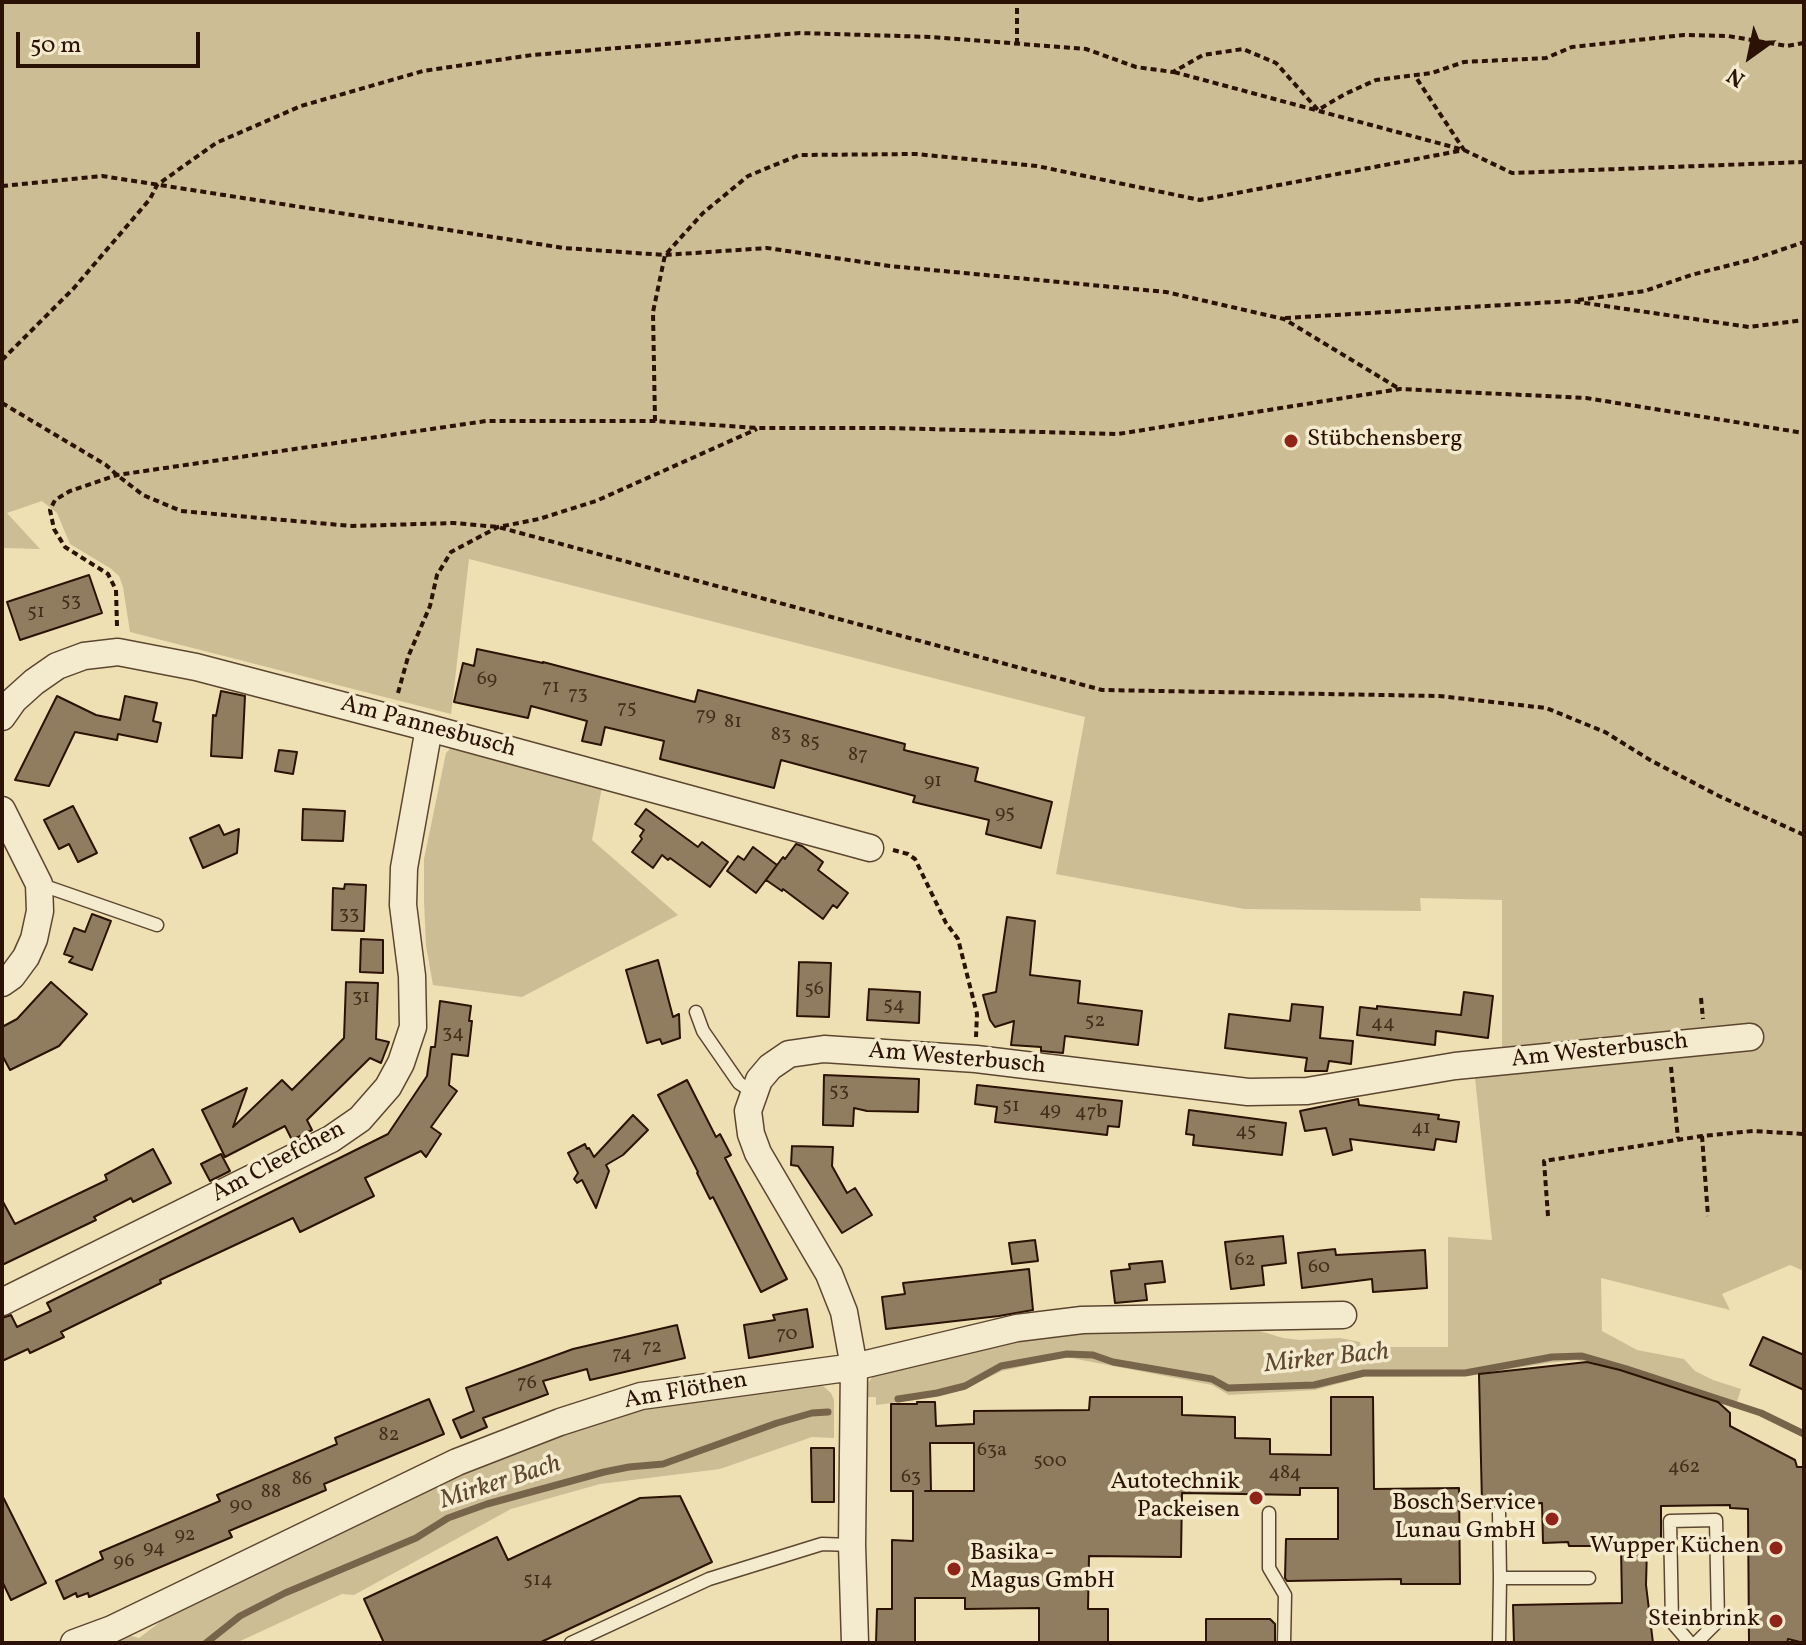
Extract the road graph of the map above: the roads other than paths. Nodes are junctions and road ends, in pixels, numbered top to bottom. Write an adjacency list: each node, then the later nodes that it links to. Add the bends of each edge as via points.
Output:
1 (2, 717): 2 (street, Am Pannesbusch, via 14,700 57,666 118,652)
2 (429, 728): 4 (street, Am Pannesbusch); 11 (street, Am Cleefchen, via 404,868 413,1027 388,1087 360,1119 331,1139)
3 (2, 810): 5 (street)
4 (870, 848)
5 (39, 884): 6 (lane); 7 (street, via 34,939 26,957)
6 (157, 925)
7 (2, 983)
8 (696, 1012): 10 (lane, via 739,1083)
9 (1750, 1037): 10 (street, Am Westerbusch, via 1455,1066 1307,1091 1248,1092 976,1059 824,1049 789,1054 770,1067)
10 (754, 1093): 13 (street, via 748,1111 751,1134 829,1274 844,1312)
11 (2, 1302)
12 (1343, 1315): 13 (street, Am Flöthen, via 1082,1320 1017,1328)
13 (854, 1367): 16 (street); 19 (street, Am Flöthen, via 641,1396 560,1422 457,1462)
14 (1499, 1512): 17 (lane)
15 (1269, 1513): 22 (lane, via 1269,1568 1285,1595)
16 (852, 1545): 20 (lane, via 822,1544 709,1579); 21 (street)
17 (1500, 1578): 18 (lane); 23 (lane)
18 (1589, 1578)
19 (74, 1643)
20 (571, 1643)
21 (855, 1643)
22 (1284, 1643)
23 (1499, 1643)
24 (1693, 1643): 24 (lane, via 1672,1622 1670,1521 1716,1520 1718,1621)

